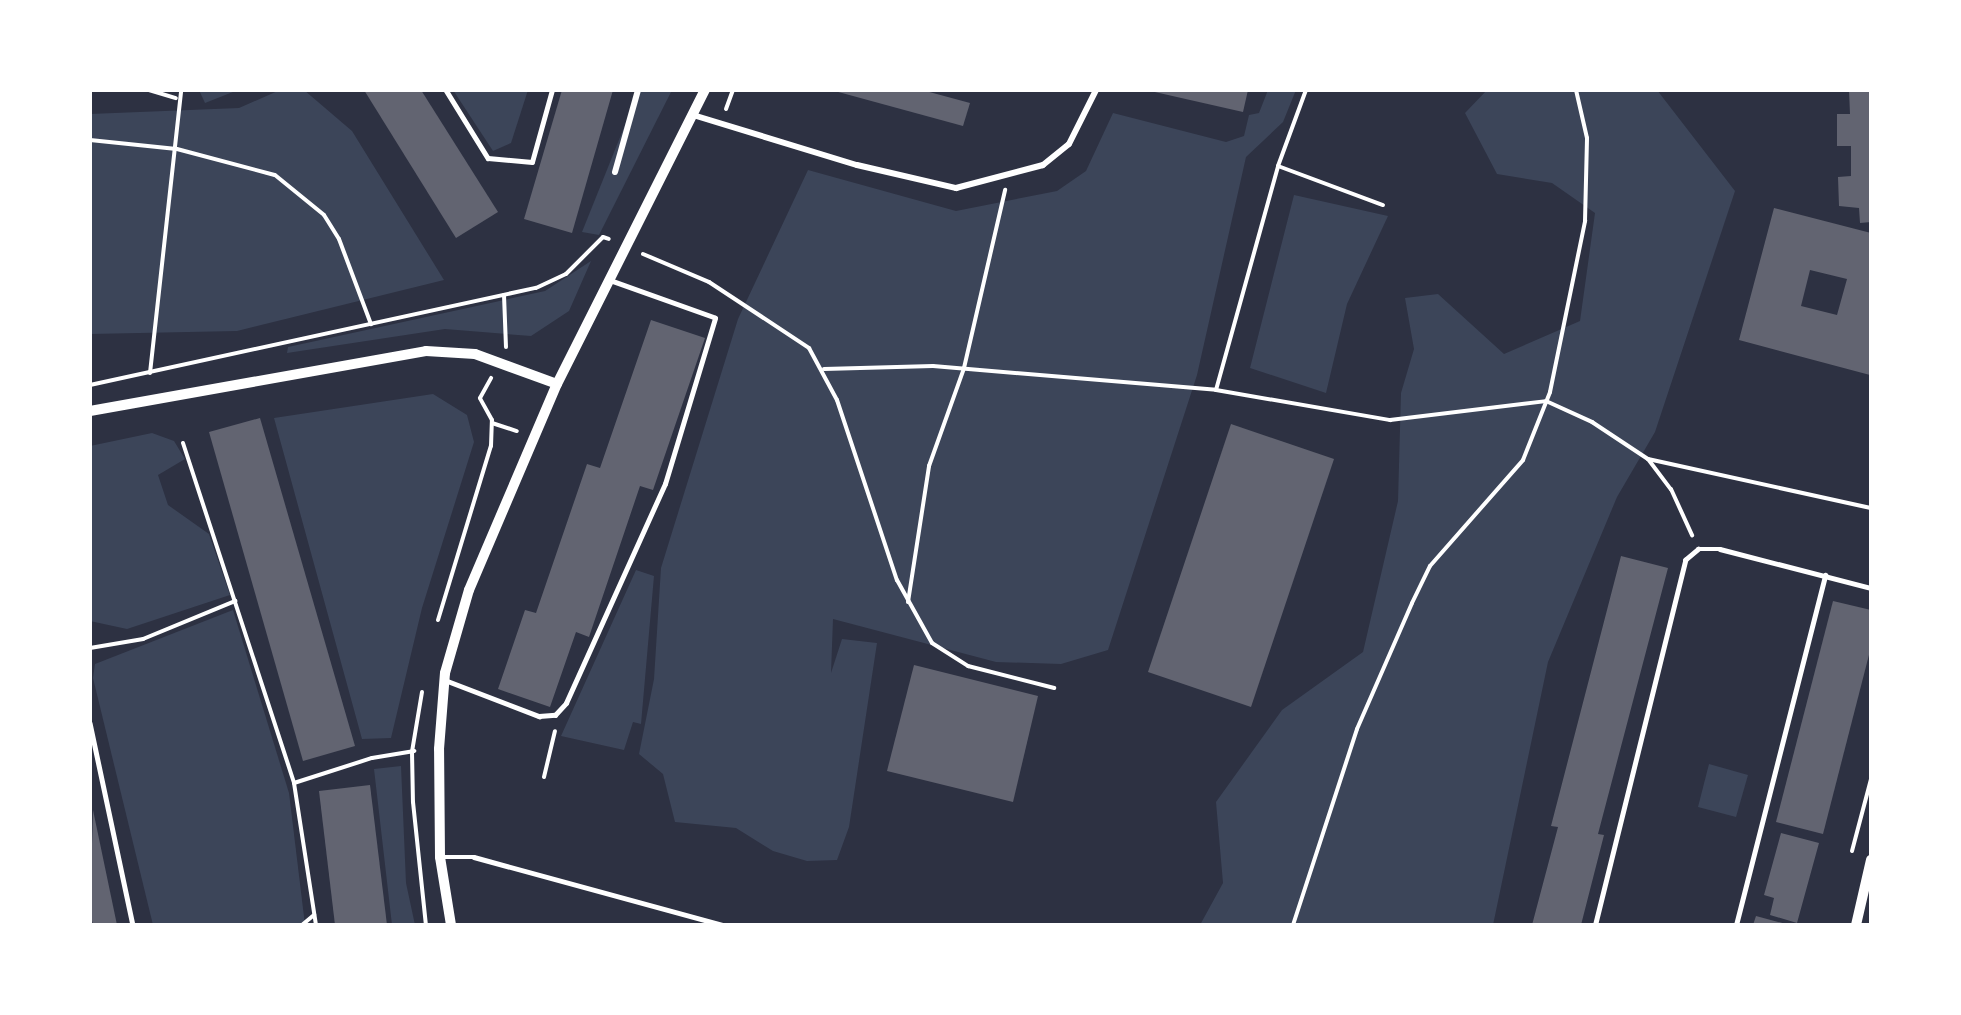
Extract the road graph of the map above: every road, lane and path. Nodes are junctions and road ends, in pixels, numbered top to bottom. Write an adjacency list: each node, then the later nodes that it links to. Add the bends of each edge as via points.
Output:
1 (149, 90): 10 (path)
2 (181, 90): 10 (path)
3 (446, 90): 4 (lane, via 488,158 532,162)
4 (552, 90)
5 (638, 90): 15 (street)
6 (705, 90): 11 (street)
7 (1096, 90): 16 (street, via 1069,144 1043,165)
8 (1306, 90): 14 (path)
9 (1576, 90): 27 (path, via 1587,138 1585,221)
10 (176, 98): 13 (path)
11 (693, 115): 16 (street, via 907,178 956,188); 18 (street)
12 (90, 140): 13 (path)
13 (177, 149): 20 (path, via 236,160 296,189 324,215 339,239); 23 (path)
14 (1278, 166): 17 (path); 26 (path)
15 (615, 172)
16 (1008, 178): 21 (path)
17 (1383, 205)
18 (628, 247): 19 (street); 20 (path, via 603,237 566,274 536,288); 22 (path, via 709,282 759,310 809,348)
19 (611, 280): 24 (street); 42 (lane, via 715,318 665,484 566,703)
20 (371, 324): 23 (path)
21 (964, 368): 22 (path, via 871,364); 26 (path); 38 (path, via 929,466)
22 (824, 369): 38 (path)
23 (150, 373): 25 (path)
24 (557, 384): 28 (street, via 475,354 426,351); 30 (street)
25 (90, 385)
26 (1216, 390): 27 (path, via 1390,420)
27 (1546, 401): 32 (path, via 1568,408); 55 (path, via 1523,460 1431,566 1412,603 1357,729)
28 (90, 411)
29 (492, 423): 30 (path)
30 (532, 437): 40 (street, via 469,590)
31 (183, 443): 37 (path)
32 (1648, 459): 33 (path); 34 (path, via 1671,489)
33 (1871, 508)
34 (1698, 549): 35 (lane, via 1720,549); 56 (lane, via 1685,560)
35 (1825, 575): 36 (lane); 57 (lane)
36 (1871, 588)
37 (235, 601): 39 (path, via 143,639); 46 (path)
38 (908, 603): 41 (path, via 946,656)
39 (90, 648)
40 (445, 680): 42 (lane, via 539,716); 44 (street)
41 (1054, 688)
42 (555, 715): 45 (path)
43 (90, 723): 50 (lane)
44 (439, 749): 46 (path, via 383,755); 47 (street)
45 (544, 777)
46 (294, 783): 49 (path)
47 (440, 857): 53 (street); 54 (lane, via 474,857)
48 (1871, 860): 58 (street)
49 (315, 915): 51 (path); 52 (path)
50 (133, 925)
51 (302, 925)
52 (316, 925)
53 (451, 925)
54 (723, 925)
55 (1293, 925)
56 (1595, 925)
57 (1736, 925)
58 (1856, 925)

